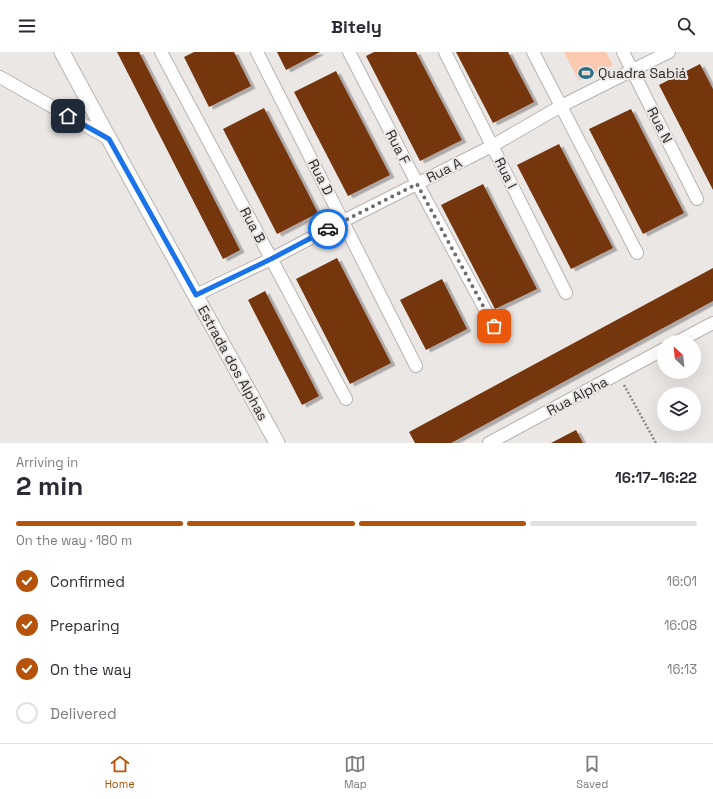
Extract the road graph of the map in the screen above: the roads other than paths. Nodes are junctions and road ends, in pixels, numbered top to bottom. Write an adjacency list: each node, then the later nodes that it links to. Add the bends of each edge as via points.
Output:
1 (62, 52): 12 (street, Estrada dos Alphas)
2 (161, 52): 18 (street, Rua B)
3 (257, 52): 16 (street, Rua D)
4 (349, 52): 14 (street, Rua F)
5 (445, 52): 13 (street, Rua I)
6 (533, 52): 11 (street)
7 (623, 52): 9 (street, Rua N)
8 (669, 52): 9 (street, Rua A)
9 (632, 70): 11 (street, Rua A); 15 (street, Rua N)
10 (0, 77): 12 (street)
11 (561, 106): 13 (street, Rua A); 17 (street)
12 (109, 139): 20 (street, Estrada dos Alphas)
13 (492, 146): 14 (street, Rua A); 19 (street, Rua I)
14 (417, 184): 16 (street, Rua A); 22 (street, Rua F)
15 (697, 199)
16 (343, 221): 18 (street, Rua A); 25 (street, Rua D)
17 (638, 253)
18 (271, 259): 20 (street, Rua A); 26 (street, Rua B)
19 (566, 293)
20 (196, 295): 27 (street, Estrada dos Alphas)
21 (713, 323): 23 (street)
22 (494, 326)
23 (690, 335)
24 (657, 353): 28 (street, Rua Alpha)
25 (416, 366)
26 (346, 399)
27 (277, 443)
28 (489, 443)

